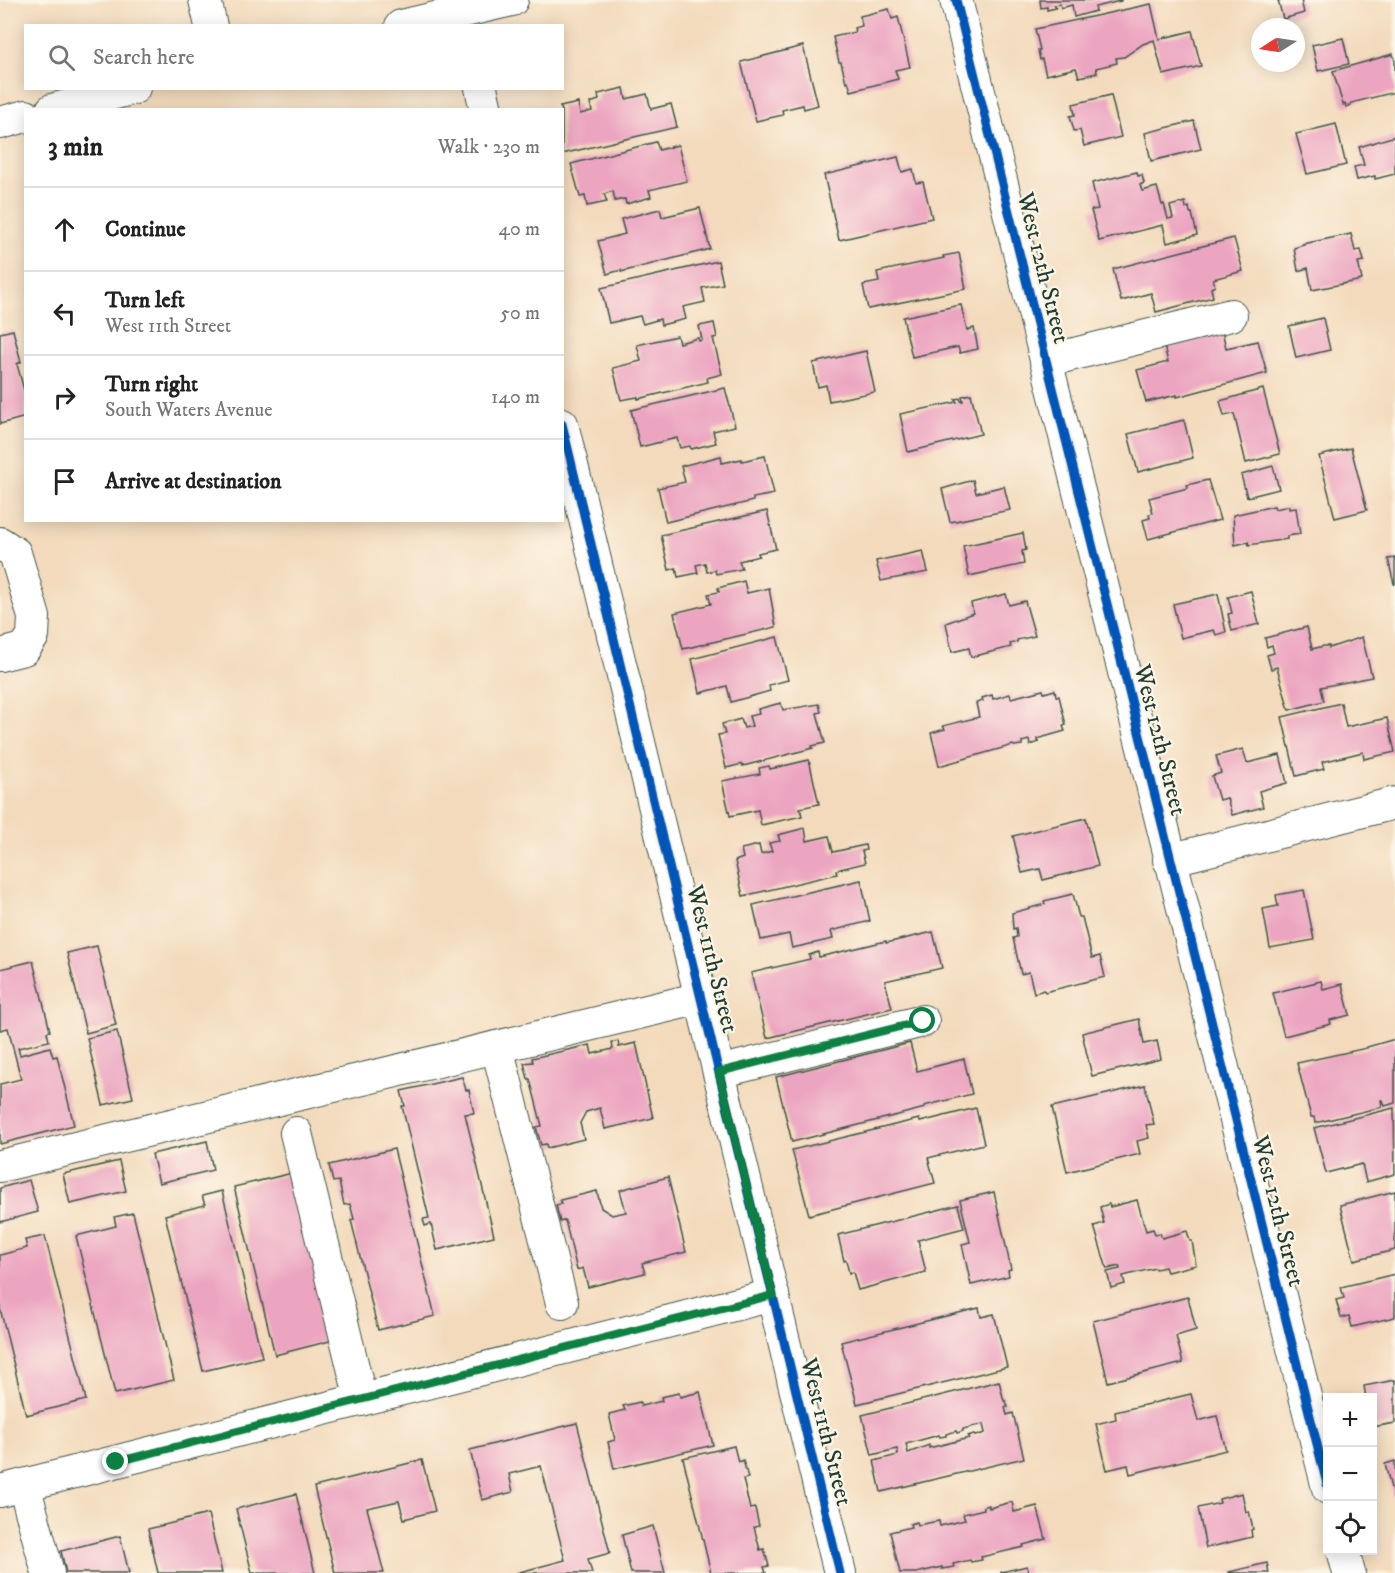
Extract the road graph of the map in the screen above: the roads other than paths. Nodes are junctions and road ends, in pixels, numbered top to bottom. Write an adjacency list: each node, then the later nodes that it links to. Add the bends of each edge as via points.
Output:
1 (205, 0): 5 (street)
2 (512, 0): 4 (street)
3 (956, 0): 14 (street, West 12th Street)
4 (463, 12): 6 (street)
5 (211, 24)
6 (410, 24)
7 (127, 90): 9 (street)
8 (481, 90): 10 (street)
9 (59, 108)
10 (486, 108)
11 (24, 117): 12 (street)
12 (0, 123)
13 (1231, 315): 14 (street)
14 (1046, 361): 19 (street, West 12th Street)
15 (564, 432): 20 (street, West 11th Street)
16 (0, 543): 17 (street, via 15,553 33,617 33,636 24,649)
17 (0, 655)
18 (1395, 803): 19 (street)
19 (1169, 860): 29 (street, West 12th Street)
20 (701, 998): 22 (street); 23 (street, West 11th Street)
21 (923, 1021): 23 (street)
22 (497, 1047): 25 (street); 27 (street)
23 (719, 1072): 26 (street, West 11th Street)
24 (296, 1133): 28 (street)
25 (0, 1166)
26 (773, 1295): 28 (street); 33 (street, West 11th Street)
27 (562, 1303)
28 (361, 1400): 30 (street)
29 (1323, 1468)
30 (12, 1488): 32 (street)
31 (1344, 1555): 34 (street)
32 (48, 1573)
33 (840, 1573)
34 (1349, 1573)

